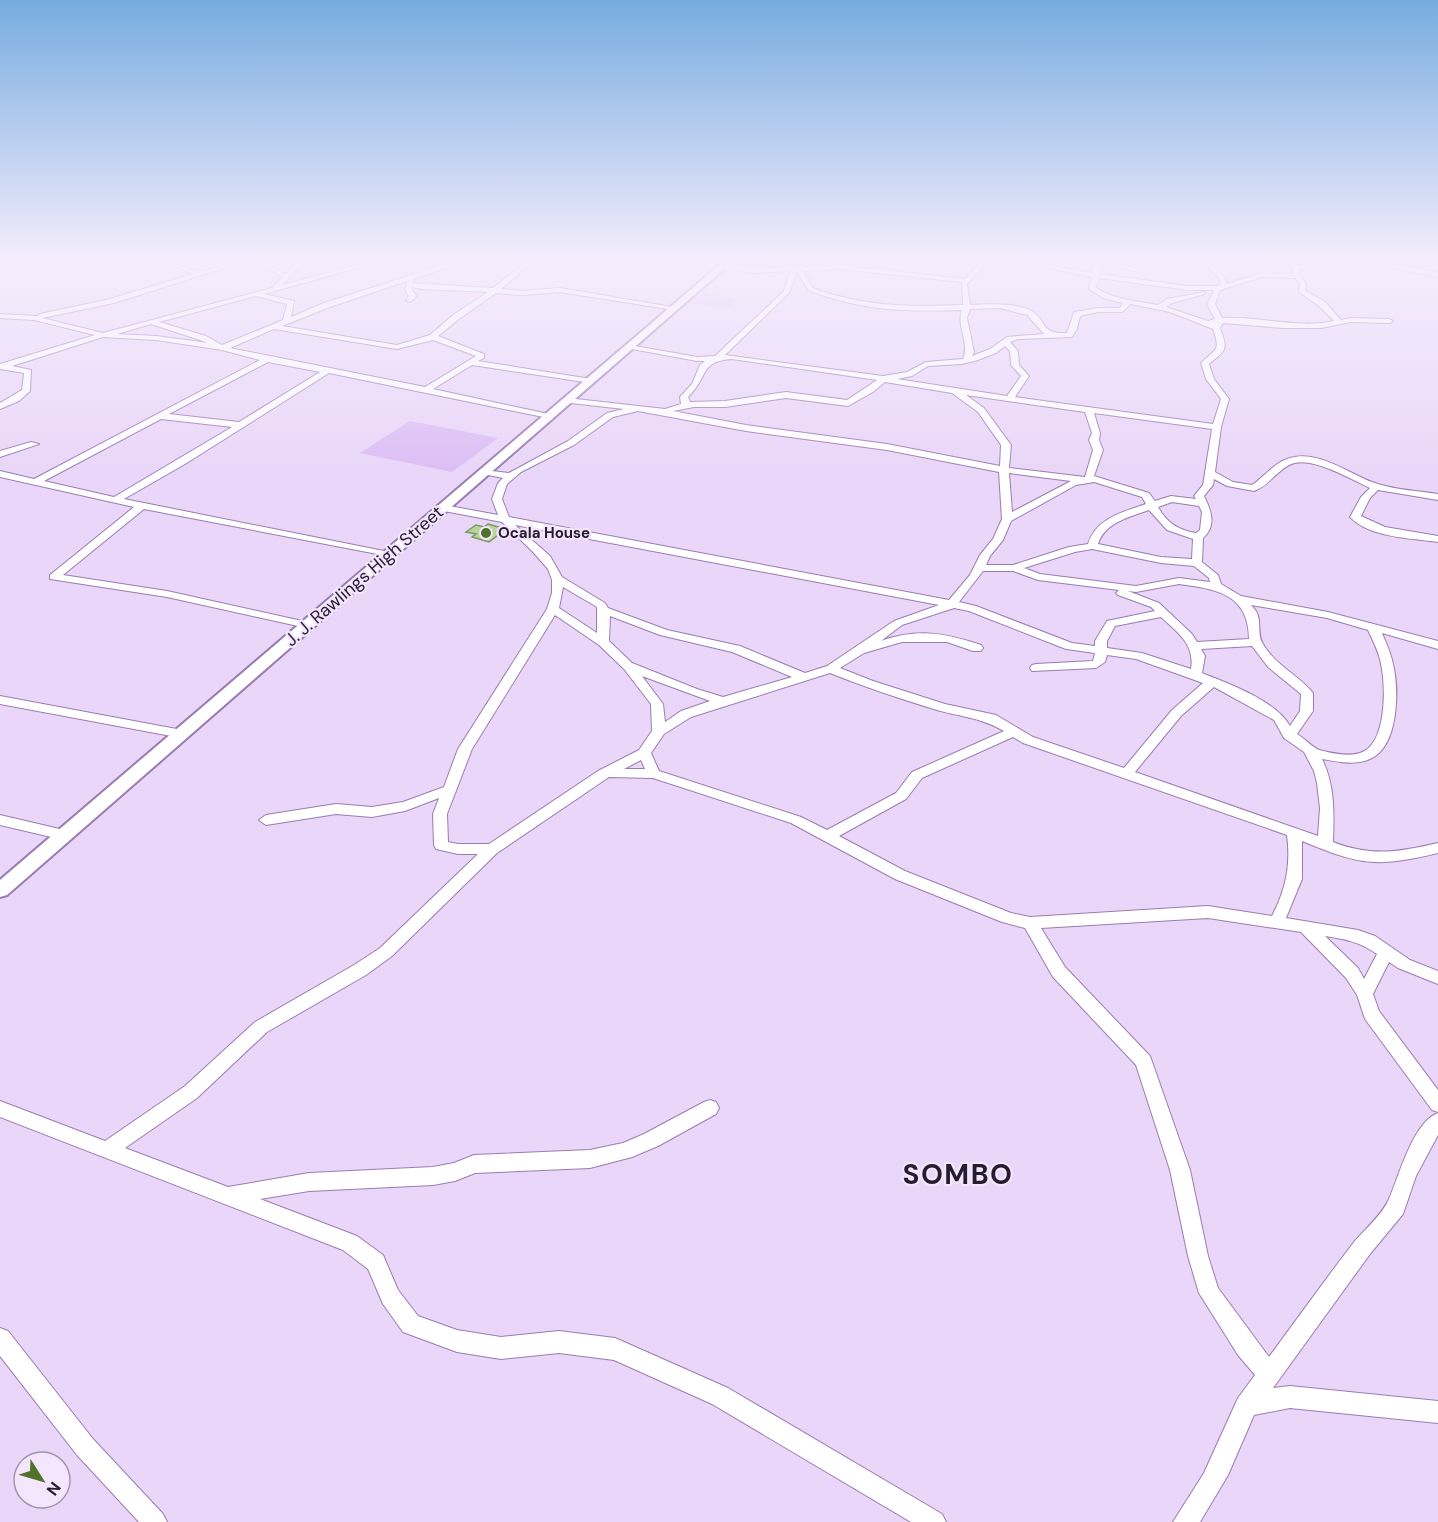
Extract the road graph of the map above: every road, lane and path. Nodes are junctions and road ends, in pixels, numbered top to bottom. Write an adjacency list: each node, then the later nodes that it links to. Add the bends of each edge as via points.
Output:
1 (94, 333): 12 (street)
2 (111, 333): 12 (street)
3 (187, 333): 17 (street)
4 (259, 333): 17 (street)
5 (311, 333): 14 (street, via 397,347)
6 (437, 333): 14 (street)
7 (647, 333): 16 (main road, J. J. Rawlings High Street)
8 (743, 333): 18 (street)
9 (966, 333): 20 (street, via 970,352)
10 (1071, 333): 13 (street)
11 (1220, 333): 38 (street, via 1221,350 1205,363 1225,399)
12 (102, 335): 17 (street); 22 (street)
13 (1046, 335): 15 (street)
14 (433, 337): 21 (street, via 481,356)
15 (1006, 342): 20 (street); 28 (street, via 1014,351 1015,365 1025,375)
16 (632, 347): 18 (street, via 688,358); 25 (main road, J. J. Rawlings High Street)
17 (222, 348): 19 (street)
18 (716, 358): 24 (street, via 744,358); 30 (street, via 704,365 696,385 684,397)
19 (267, 359): 23 (street); 35 (street)
20 (967, 360): 24 (street, via 926,364 911,374)
21 (472, 363): 25 (street); 26 (street)
22 (2, 366): 31 (street, via 28,372 26,391)
23 (327, 371): 26 (street); 37 (street)
24 (883, 379): 27 (street); 30 (street, via 848,403 786,395 747,402)
25 (591, 381): 29 (main road, J. J. Rawlings High Street)
26 (426, 390): 36 (street)
27 (954, 390): 28 (street); 41 (street, via 981,410 1006,445)
28 (1009, 399): 33 (street)
29 (570, 400): 32 (street); 36 (main road, J. J. Rawlings High Street)
30 (686, 405): 34 (street)
31 (0, 406)
32 (638, 408): 34 (street); 45 (street, via 610,415 571,443)
33 (1089, 410): 38 (street); 46 (street, via 1098,450)
34 (662, 411): 41 (street)
35 (157, 416): 37 (street); 47 (street)
36 (550, 417): 42 (main road, J. J. Rawlings High Street)
37 (240, 425): 52 (street)
38 (1217, 427): 43 (street)
39 (34, 444): 40 (street)
40 (0, 454)
41 (1004, 470): 46 (street); 57 (street)
42 (486, 472): 45 (street); 56 (main road, J. J. Rawlings High Street)
43 (1210, 473): 48 (street); 50 (street)
44 (0, 474): 47 (street)
45 (508, 476): 58 (street, via 497,500)
46 (1087, 479): 54 (street, via 1146,495); 57 (street)
47 (35, 482): 52 (street)
48 (1230, 484): 49 (street, via 1254,488 1281,466 1299,459); 50 (street)
49 (1376, 487): 51 (street); 60 (street, via 1366,497 1357,519 1378,528)
50 (1205, 488): 53 (street, via 1198,496)
51 (1438, 497)
52 (115, 500): 55 (street)
53 (1201, 502): 54 (street, via 1171,499); 59 (street, via 1206,523 1205,531)
54 (1153, 505): 59 (street, via 1161,523 1172,531); 61 (street, via 1100,528)
55 (142, 506): 62 (street); 76 (street, via 54,577 167,594)
56 (444, 508): 58 (street); 62 (main road, J. J. Rawlings High Street)
57 (1007, 519): 64 (street)
58 (505, 520): 66 (street, via 538,549); 70 (street)
59 (1198, 537): 63 (street)
60 (1438, 539)
61 (1092, 546): 63 (street); 65 (street)
62 (389, 555): 76 (main road, J. J. Rawlings High Street)
63 (1197, 563): 67 (street, via 1214,577)
64 (980, 568): 65 (street); 70 (street)
65 (1014, 568): 68 (street, via 1038,577)
66 (559, 580): 72 (street); 73 (street, via 596,600)
67 (1215, 586): 68 (street, via 1179,581 1136,589); 69 (street)
68 (1113, 587): 75 (street, via 1117,592 1155,605)
69 (1238, 599): 71 (street); 74 (street)
70 (951, 605): 78 (street); 85 (street, via 972,608 1070,646)
71 (1269, 605): 74 (street); 77 (street)
72 (553, 609): 80 (street); 104 (street, via 465,749)
73 (604, 610): 80 (street); 91 (street, via 664,633 736,649)
74 (1250, 610): 81 (street, via 1255,622)
75 (1163, 613): 83 (street); 85 (street, via 1111,623)
76 (307, 625): 97 (main road, J. J. Rawlings High Street)
77 (1373, 627): 82 (street); 99 (street, via 1388,663 1386,735 1369,756 1344,759)
78 (885, 631): 79 (street); 86 (street)
79 (901, 638): 84 (street, via 948,638); 86 (street)
80 (603, 642): 87 (street)
81 (1255, 642): 83 (street); 98 (street, via 1272,664 1307,693 1304,716)
82 (1438, 645)
83 (1195, 646): 90 (street, via 1200,656)
84 (977, 648)
85 (1100, 650): 88 (street, via 1101,659 1096,664); 90 (street, via 1138,656)
86 (857, 654): 89 (street)
87 (628, 666): 94 (street); 95 (street, via 657,704)
88 (1036, 668)
89 (831, 669): 91 (street); 96 (street, via 942,707 991,718)
90 (1196, 675): 92 (street)
91 (804, 677): 94 (street)
92 (1212, 682): 98 (street, via 1266,709 1279,718); 103 (street, via 1195,693)
93 (0, 700): 97 (street)
94 (723, 700): 95 (street, via 686,714)
95 (659, 731): 100 (street)
96 (1013, 732): 103 (street); 109 (street, via 917,775 901,796)
97 (182, 734): 108 (main road, J. J. Rawlings High Street)
98 (1289, 735): 99 (street)
99 (1311, 752): 110 (street, via 1328,801)
100 (644, 753): 101 (street); 102 (street)
101 (603, 774): 102 (street); 112 (street)
102 (654, 774): 109 (street, via 796,820)
103 (1127, 774): 107 (street)
104 (448, 790): 106 (street, via 405,806 372,812 336,809); 112 (street, via 440,814 441,845 466,850)
105 (0, 820): 108 (street)
106 (266, 820)
107 (1294, 832): 110 (street); 117 (street, via 1298,858 1293,891)
108 (64, 835): 115 (main road, J. J. Rawlings High Street)
109 (828, 836): 116 (street, via 900,875 999,915)
110 (1325, 846): 113 (street, via 1370,858)
111 (1438, 848): 113 (street)
112 (492, 849): 126 (street, via 386,952 261,1027 191,1092)
113 (1420, 853): 114 (street)
114 (1438, 863)
115 (0, 890)
116 (1030, 923): 117 (street, via 1208,912); 129 (street, via 1059,972 1144,1061 1180,1170 1209,1293)
117 (1276, 923): 118 (street)
118 (1307, 928): 119 (street, via 1352,934); 121 (street, via 1352,973)
119 (1386, 952): 120 (street); 121 (street)
120 (1438, 978)
121 (1365, 994): 122 (street, via 1371,1014 1384,1034)
122 (1438, 1104)
123 (710, 1108): 127 (street, via 651,1140 590,1159 474,1164 433,1176 309,1182)
124 (0, 1109): 126 (street)
125 (1438, 1121): 129 (street, via 1416,1156 1396,1207)
126 (107, 1150): 127 (street)
127 (228, 1196): 133 (street, via 350,1243 376,1262 390,1297 411,1324 457,1341 501,1348 559,1342 615,1349 720,1396)
128 (0, 1339): 132 (street, via 85,1447)
129 (1269, 1375): 130 (street)
130 (1246, 1407): 131 (street, via 1290,1397); 134 (street, via 1217,1474)
131 (1438, 1412)
132 (155, 1522)
133 (934, 1522)
134 (1185, 1522)

